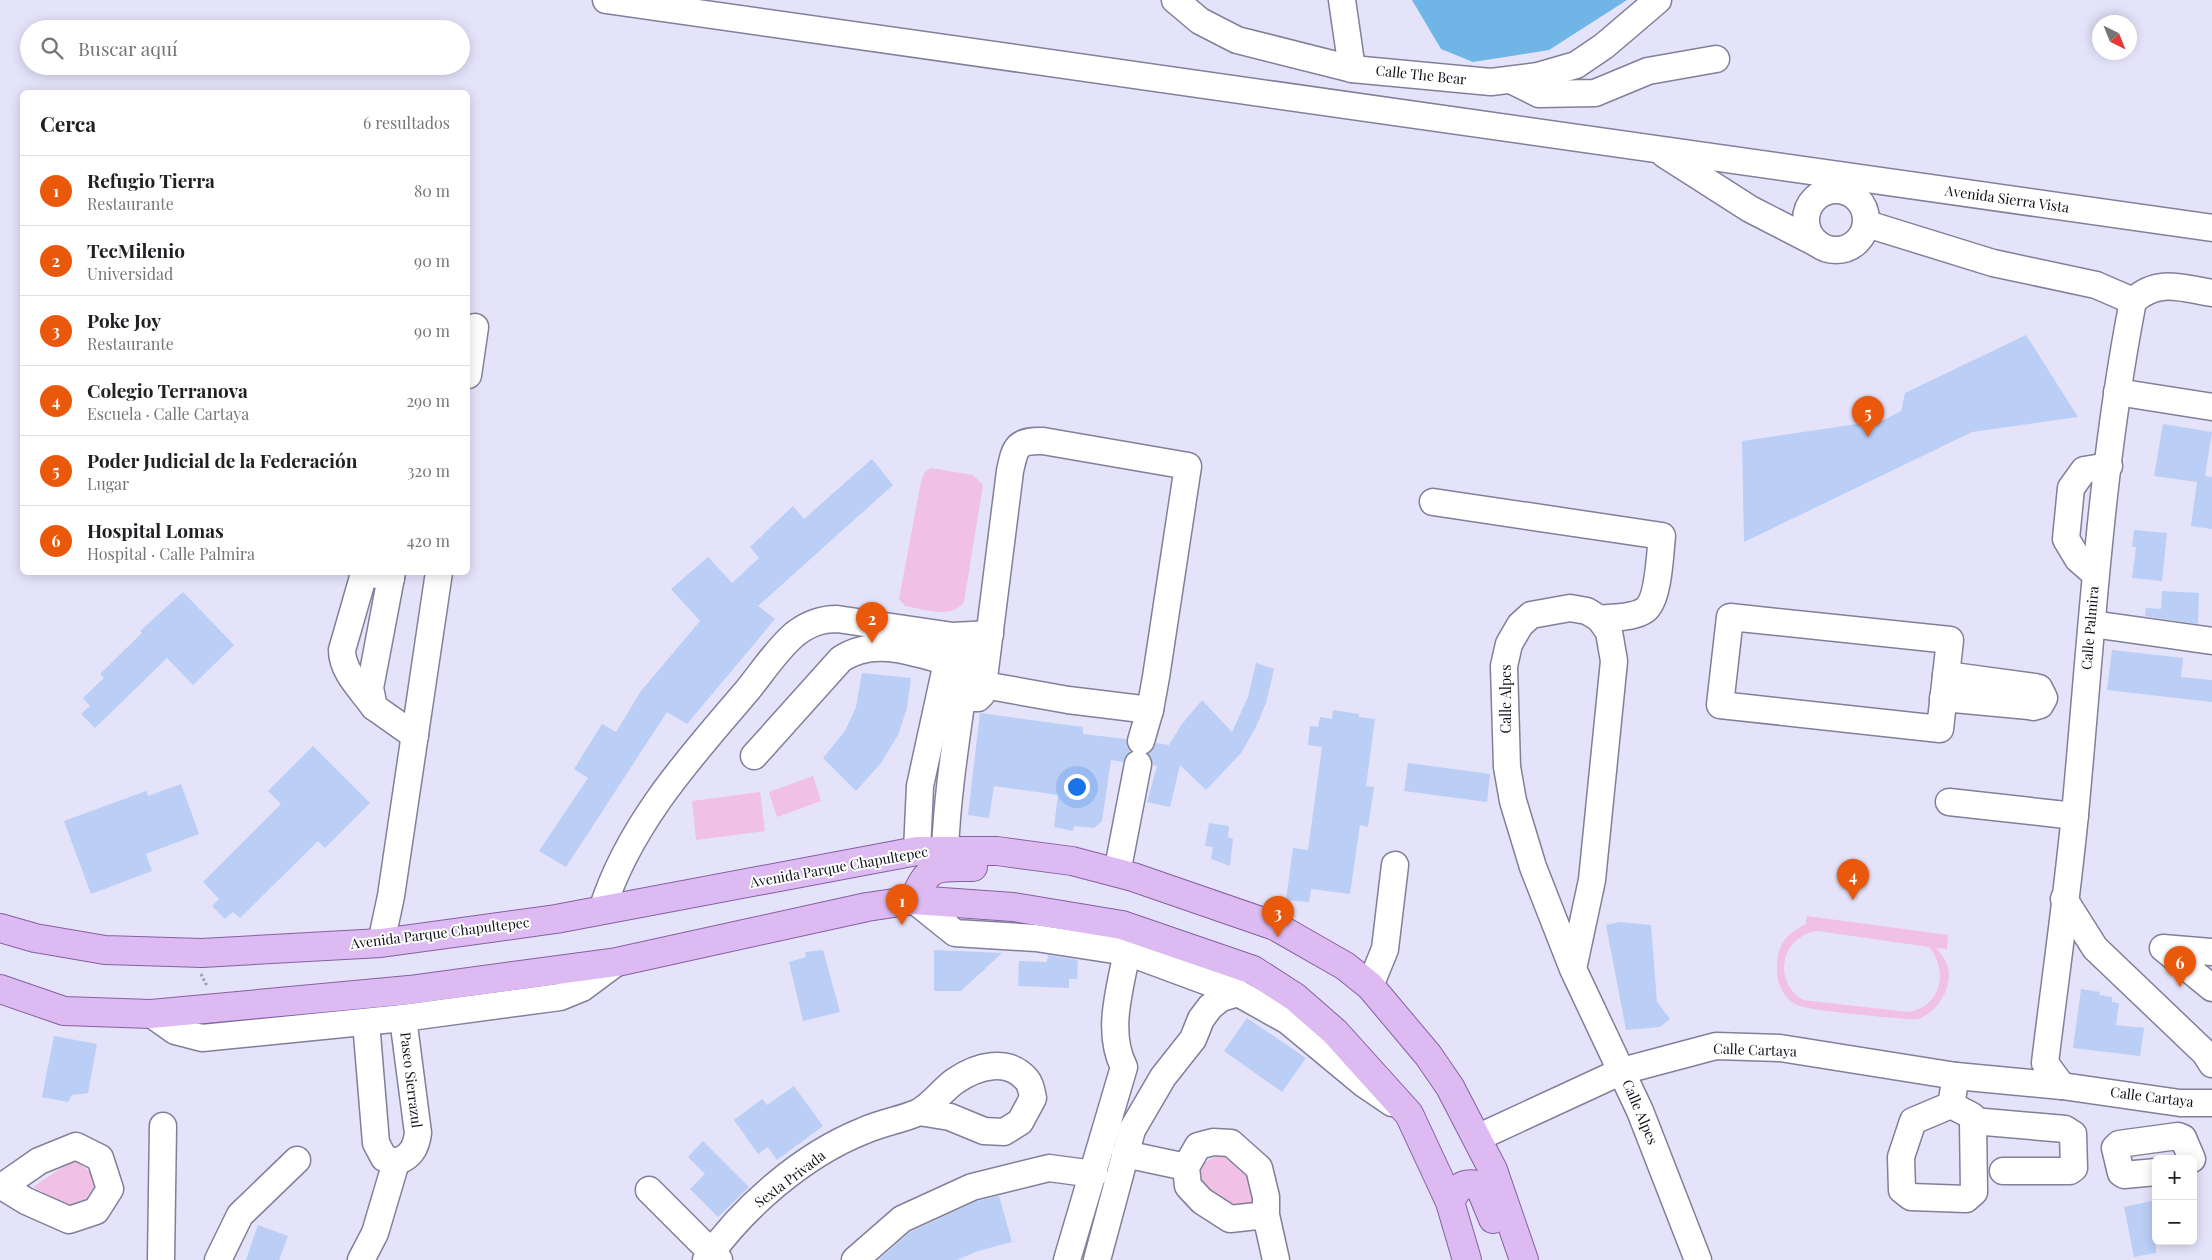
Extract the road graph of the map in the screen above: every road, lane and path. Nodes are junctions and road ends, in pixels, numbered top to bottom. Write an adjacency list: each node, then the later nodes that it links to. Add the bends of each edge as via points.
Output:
1 (606, 0): 8 (street, Avenida Sierra Vista)
2 (1175, 0): 6 (street, Calle The Bear, via 1200,21 1237,40)
3 (1342, 0): 6 (street)
4 (1658, 0): 7 (street, Calle The Bear, via 1604,46 1576,65)
5 (1716, 59): 7 (street, via 1648,71 1595,92 1539,94)
6 (1352, 68): 7 (street, Calle The Bear, via 1491,82)
7 (1513, 81)
8 (1656, 149): 10 (street, Avenida Sierra Vista); 11 (street, via 1750,209)
9 (1867, 224): 11 (street, via 1864,234 1850,247 1831,250); 11 (street, via 1867,214 1857,197 1839,189 1829,190 1812,202 1807,211 1808,231); 13 (street, via 1993,263 2096,285)
10 (2212, 228)
11 (1818, 244)
12 (2212, 293): 13 (street, via 2157,286 2144,291)
13 (2133, 301): 16 (street, Calle Palmira)
14 (474, 327): 15 (street)
15 (470, 359)
16 (2117, 392): 17 (street); 18 (street, Calle Palmira)
17 (2212, 407)
18 (2108, 466): 20 (street, Calle Palmira); 20 (street, via 2084,470 2071,488 2066,539 2078,559)
19 (1433, 502): 24 (street, via 1662,536 1654,597 1646,609 1632,616)
20 (2094, 573): 26 (street, Calle Palmira)
21 (366, 575): 34 (street, via 342,650 342,660)
22 (391, 575): 34 (street, via 370,688)
23 (439, 575): 36 (street)
24 (1600, 619): 55 (street, via 1609,632 1614,661 1592,880); 55 (street, Calle Alpes, via 1587,611 1570,608 1531,615 1520,625 1509,644 1504,666 1507,767 1513,801 1533,867)
25 (848, 622): 27 (street); 29 (street); 47 (street, via 822,619 807,626 794,635 775,657 686,762 640,830 611,882)
26 (2092, 624): 28 (street); 33 (street, Calle Palmira)
27 (975, 639): 30 (street); 32 (street); 35 (street, via 1010,471 1015,450 1020,444 1029,440 1043,441 1188,466)
28 (2212, 642)
29 (852, 652): 30 (street, via 866,648 903,649); 37 (street, via 841,659)
30 (948, 662): 41 (street, via 920,786)
31 (1945, 686): 31 (street, via 1950,640 1730,617 1720,706 1940,729); 33 (street)
32 (973, 692): 35 (street); 40 (street, via 948,797)
33 (2084, 702): 39 (street, Calle Palmira)
34 (374, 708): 36 (street)
35 (1150, 710): 44 (street)
36 (415, 736): 49 (street)
37 (754, 756)
38 (1950, 802): 39 (street)
39 (2075, 816): 45 (street, Calle Palmira)
40 (945, 850): 41 (main road, Avenida Parque Chapultepec); 42 (main road, Avenida Parque Chapultepec, via 997,850)
41 (917, 851): 47 (main road, Avenida Parque Chapultepec)
42 (1072, 861): 44 (main road, Avenida Parque Chapultepec); 46 (main road, via 1017,869 941,867 925,877)
43 (1395, 865): 56 (street, via 1385,949)
44 (1117, 873): 56 (main road, Avenida Parque Chapultepec, via 1275,926 1345,966)
45 (2064, 899): 50 (street); 51 (street)
46 (914, 900): 52 (street, via 955,933 1046,939); 54 (main road, via 868,907); 73 (main road, via 1013,907 1122,925 1253,970 1295,996 1335,1032)
47 (602, 910): 49 (main road, Avenida Parque Chapultepec)
48 (0, 928): 49 (main road, Avenida Parque Chapultepec, via 35,938 105,950 202,952)
49 (381, 943)
50 (2095, 948): 51 (street); 63 (street)
51 (2058, 949): 64 (street)
52 (1127, 952): 59 (street); 76 (street, via 1115,1022 1116,1047 1124,1067)
53 (2212, 952): 57 (street, via 2163,948)
54 (617, 962): 60 (main road, via 409,990); 61 (street, via 582,988 560,997)
55 (1572, 969): 65 (street, Calle Alpes)
56 (1370, 986): 77 (main road, Avenida Parque Chapultepec, via 1428,1055 1450,1087)
57 (2212, 988)
58 (0, 989): 60 (main road, via 64,1011)
59 (1238, 992): 73 (street, via 1288,1021 1364,1084); 76 (street, via 1221,998 1210,1007 1193,1039)
60 (151, 1014): 62 (street, via 174,1031 202,1038)
61 (403, 1018): 62 (street); 80 (street, Paseo Sierrazul, via 418,1133 410,1155)
62 (366, 1022): 80 (street, via 378,1149 384,1158)
63 (2204, 1055): 69 (street, via 2206,1074 2202,1087)
64 (2045, 1063): 67 (street); 68 (street)
65 (1622, 1071): 66 (street, Calle Cartaya, via 1716,1046 1780,1048); 77 (street, Calle Cartaya); 99 (street, Calle Alpes, via 1675,1196)
66 (1956, 1076): 67 (street, Calle Cartaya); 71 (street)
67 (2018, 1082): 68 (street, Calle Cartaya)
68 (2062, 1086): 69 (street, Calle Cartaya)
69 (2180, 1103): 70 (street, Calle Cartaya)
70 (2212, 1103)
71 (1952, 1104): 74 (street, via 1972,1116); 74 (street, via 1913,1121 1901,1157 1902,1190 1911,1197 1966,1199 1971,1196 1974,1192)
72 (919, 1112): 90 (street, Sexta Privada, via 862,1131 816,1156 770,1190 731,1227)
73 (1409, 1114): 86 (main road)
74 (1973, 1121): 82 (street, via 2065,1129 2073,1134 2074,1168 2070,1171)
75 (163, 1126): 91 (street)
76 (1122, 1136): 81 (street); 84 (street); 89 (street)
77 (1477, 1138): 98 (main road, Avenida Parque Chapultepec, via 1493,1170)
78 (2192, 1155): 83 (street, via 2180,1136 2119,1144 2115,1148 2124,1175)
79 (297, 1160): 92 (street, via 240,1215)
80 (396, 1162): 93 (street, via 375,1233)
81 (1186, 1167): 87 (street, via 1188,1186 1202,1201 1230,1219); 87 (street, via 1198,1146 1213,1142 1231,1143 1259,1168 1266,1197)
82 (2003, 1172)
83 (2152, 1172)
84 (1094, 1174): 88 (street); 94 (street, via 1049,1168 972,1187 902,1218)
85 (649, 1190): 90 (street)
86 (1450, 1202): 96 (main road); 97 (main road, via 1463,1184 1477,1185)
87 (1266, 1215): 95 (street)
88 (1069, 1251): 89 (street)
89 (1098, 1256)
90 (712, 1258)
91 (159, 1260)
92 (218, 1260)
93 (362, 1260)
94 (854, 1260)
95 (1276, 1260)
96 (1467, 1260)
97 (1510, 1260)
98 (1524, 1260)
99 (1698, 1260)

